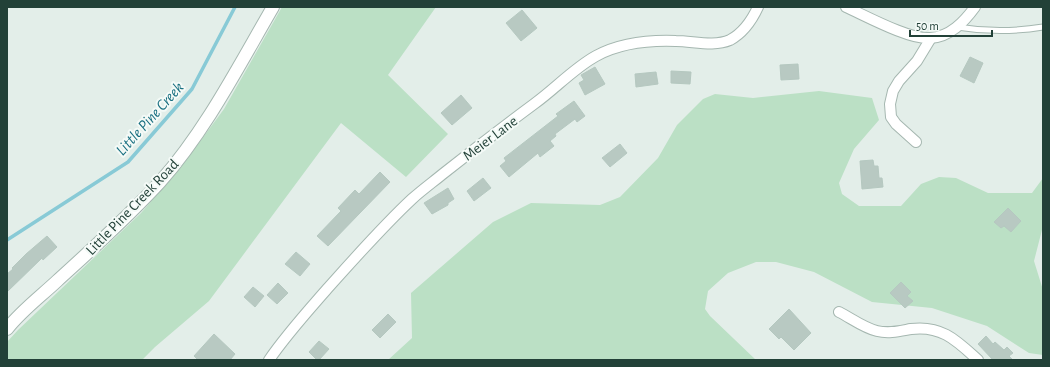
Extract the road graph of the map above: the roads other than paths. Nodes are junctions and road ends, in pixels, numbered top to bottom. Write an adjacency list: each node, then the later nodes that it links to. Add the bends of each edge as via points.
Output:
1 (273, 7): 10 (street, Little Pine Creek Road, via 218,102 170,170 135,208)
2 (758, 7): 11 (street, Meier Lane, via 742,31 729,40 712,43 635,43 608,50 589,60 412,198 343,272)
3 (846, 7): 7 (street, via 913,36)
4 (974, 7): 5 (street)
5 (957, 27): 6 (lane, via 998,31); 7 (street, via 948,33)
6 (1043, 27)
7 (931, 38): 8 (street, via 917,61 899,81 890,104 891,117)
8 (916, 142)
9 (839, 312): 12 (street, via 877,331 897,332 924,328 939,332 958,341)
10 (7, 328)
11 (269, 360)
12 (978, 360)

